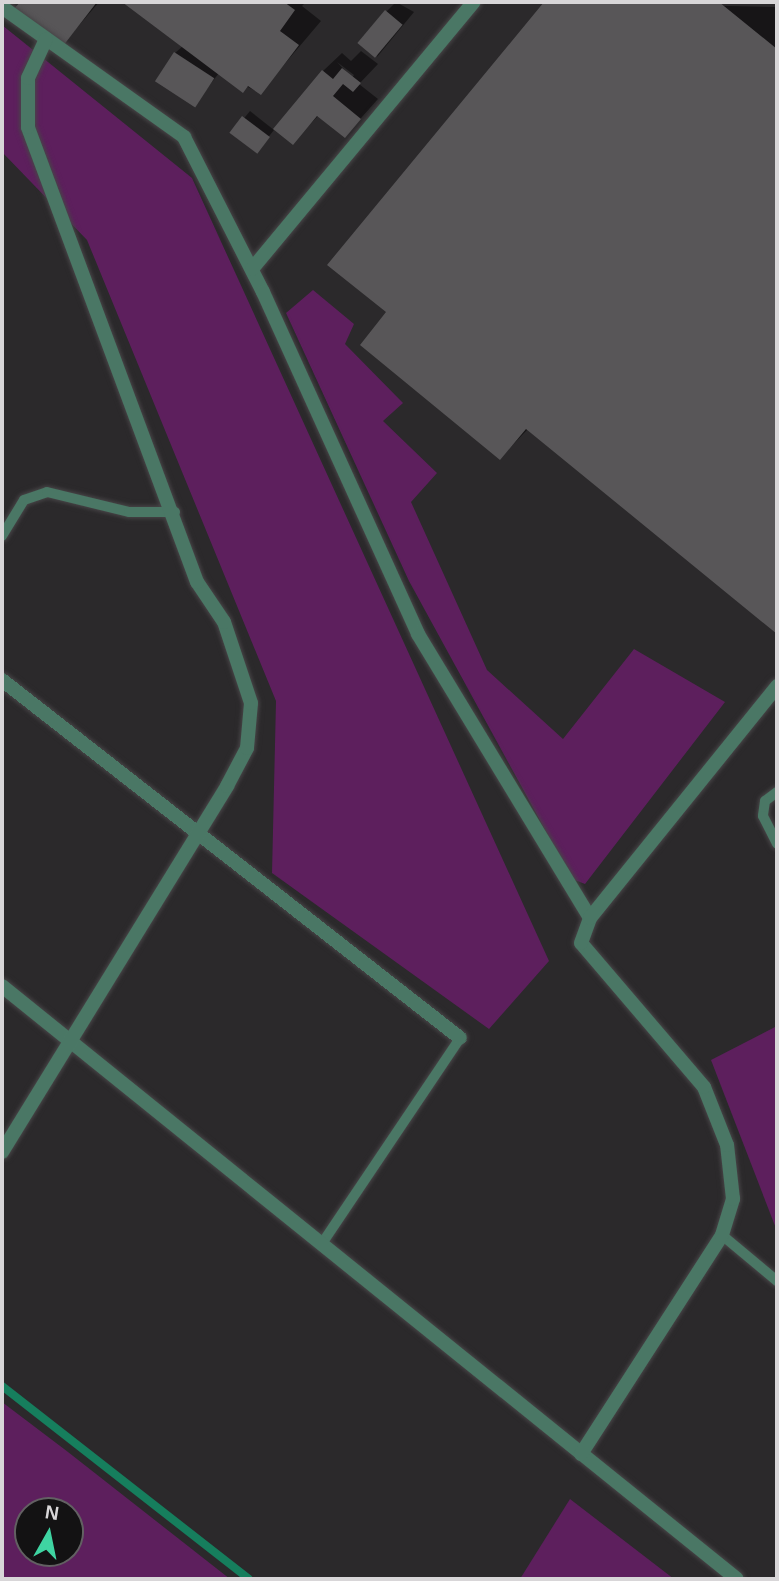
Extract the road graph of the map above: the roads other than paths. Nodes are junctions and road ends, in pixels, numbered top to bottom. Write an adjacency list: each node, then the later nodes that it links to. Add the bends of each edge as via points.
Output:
1 (474, 2): 4 (street)
2 (2, 8): 3 (street)
3 (46, 39): 4 (street, via 184,137); 5 (street, via 28,78 28,127)
4 (252, 269): 12 (street, via 418,634)
5 (175, 512): 6 (lane, via 129,512 47,492 24,500); 10 (street, via 197,582 224,622 251,703 247,748)
6 (2, 537)
7 (2, 680): 10 (street)
8 (777, 686): 12 (street)
9 (777, 792): 11 (lane, via 765,801 764,816)
10 (198, 837): 14 (street); 15 (street)
11 (777, 844)
12 (590, 918): 17 (street, via 581,943 704,1087 727,1145 733,1199)
13 (2, 986): 15 (street)
14 (460, 1038): 18 (lane)
15 (70, 1043): 16 (street); 18 (street)
16 (2, 1152)
17 (722, 1236): 19 (lane); 20 (street)
18 (321, 1245): 20 (street)
19 (777, 1282)
20 (581, 1454): 21 (street)
21 (737, 1579)

